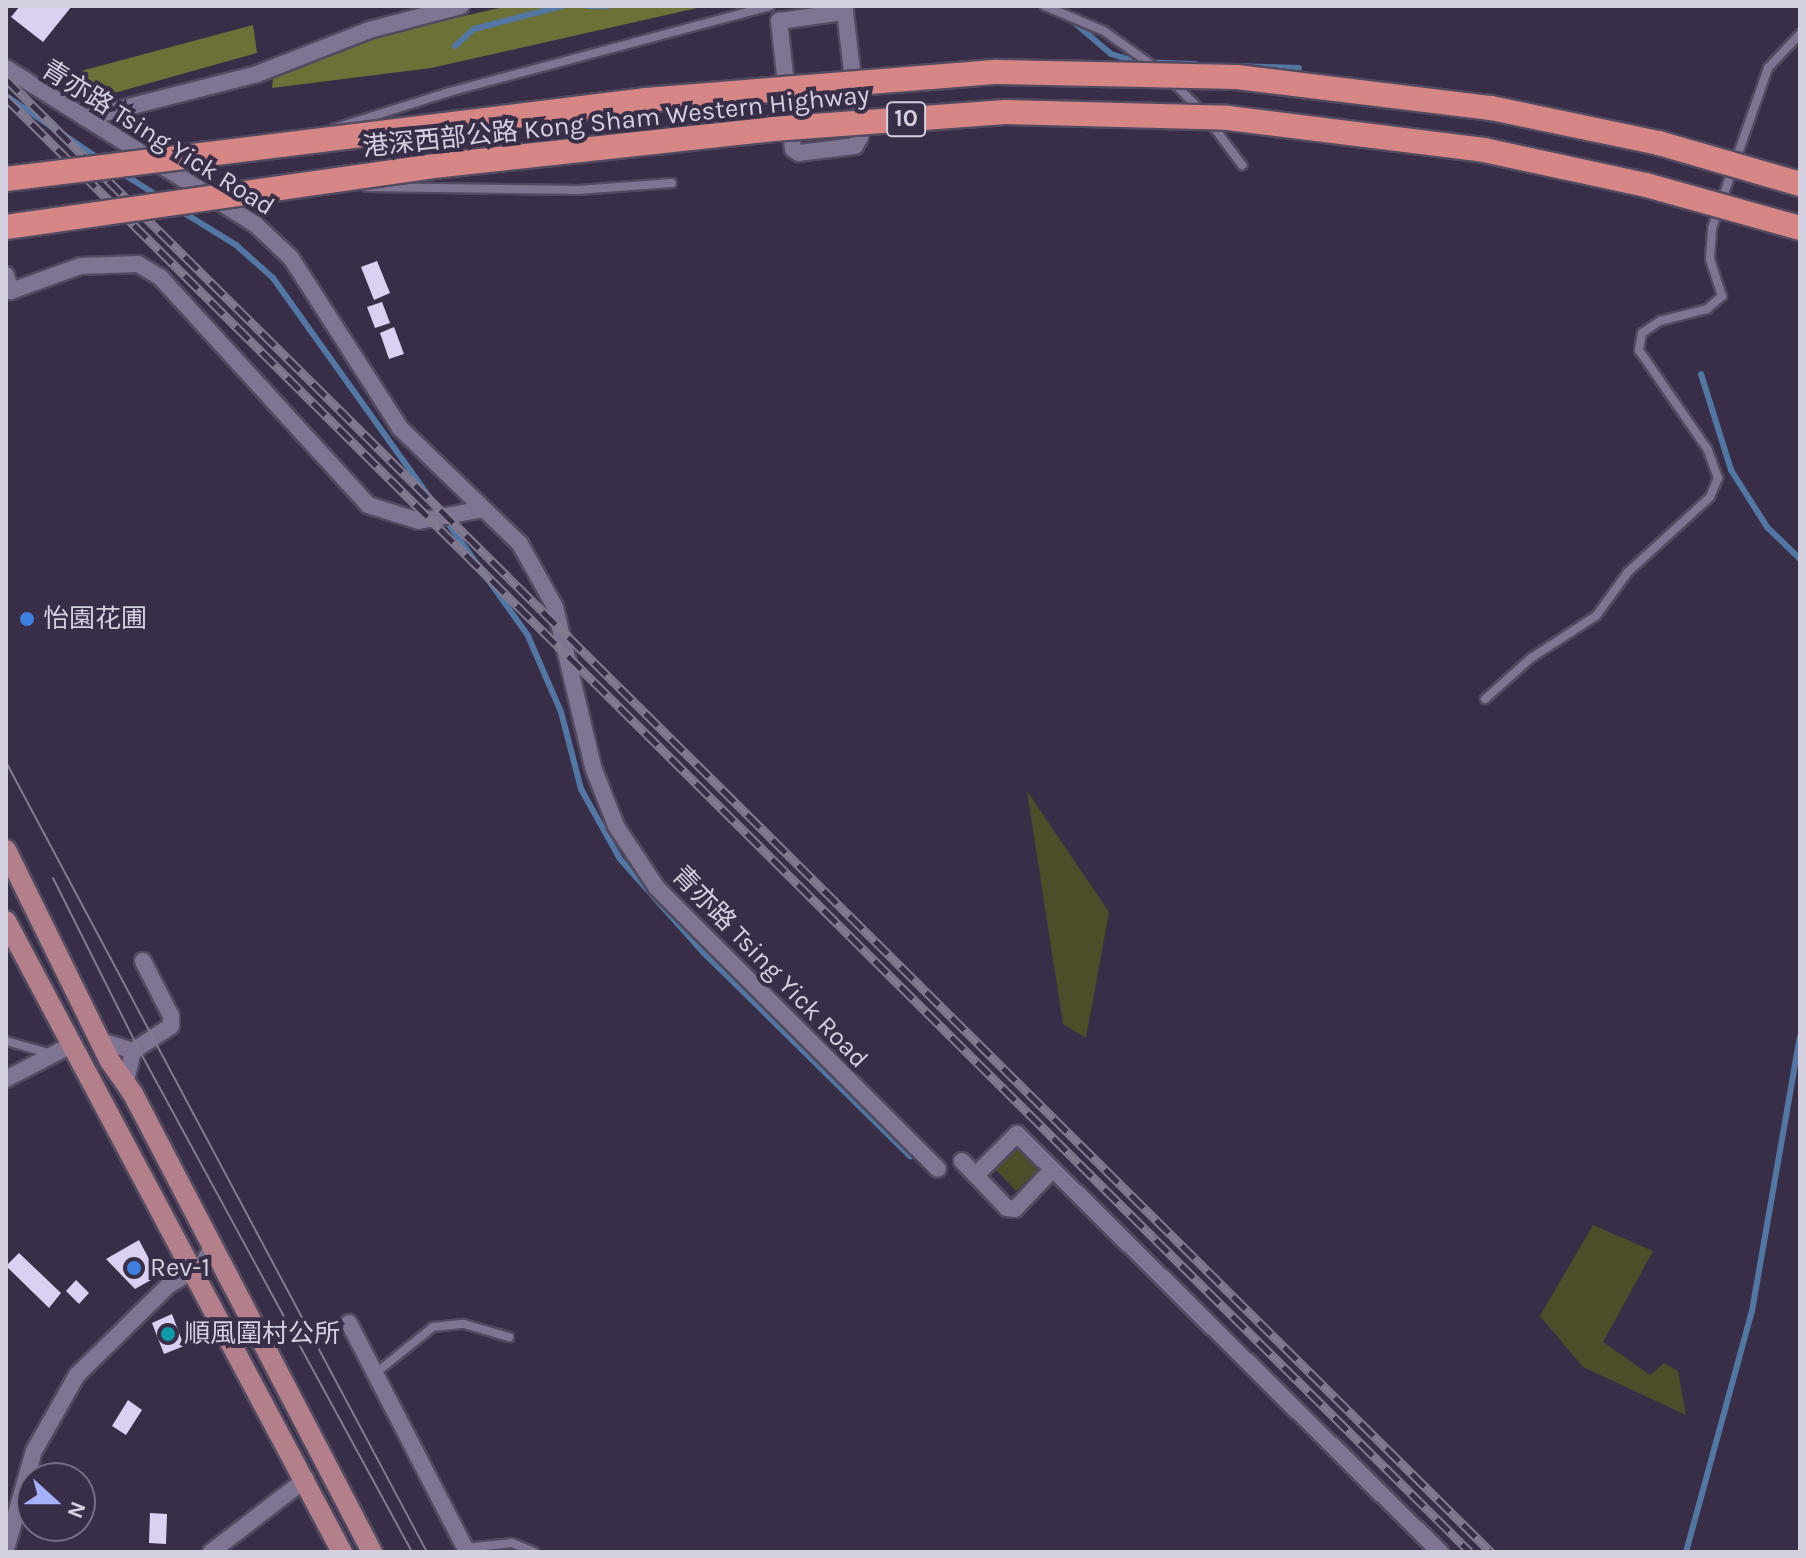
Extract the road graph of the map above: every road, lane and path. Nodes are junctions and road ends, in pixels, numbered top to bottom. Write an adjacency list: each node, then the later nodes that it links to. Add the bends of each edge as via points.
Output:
1 (461, 6): 7 (street, via 369,30 257,74)
2 (770, 6): 8 (lane, bridge, via 449,92)
3 (1045, 6): 9 (lane, via 1104,31 1152,63 1202,112)
4 (844, 9): 4 (street, via 860,137 855,146 799,153 793,149 779,21)
5 (1800, 34): 18 (lane, via 1768,68 1712,228 1710,259 1722,296 1707,309 1660,321 1642,333 1639,350 1708,450 1718,478 1710,497 1628,572 1596,616 1531,658)
6 (6, 68): 7 (street, 青亦路 Tsing Yick Road)
7 (85, 118): 17 (street, 青亦路 Tsing Yick Road, via 256,225 291,258 400,428)
8 (289, 143): 10 (highway, 港深西部公路 Kong Sham Western Highway / 10, bridge); 12 (highway, 港深西部公路 Kong Sham Western Highway / 10, bridge, via 796,86 997,72 1237,77 1491,108 1659,143)
9 (1242, 165)
10 (6, 179)
11 (672, 183): 13 (lane, bridge, via 578,190)
12 (1800, 184)
13 (298, 185): 14 (highway, 港深西部公路 Kong Sham Western Highway / 10, bridge); 15 (highway, 港深西部公路 Kong Sham Western Highway / 10, bridge, via 773,129 1037,113 1228,118 1484,150 1646,185)
14 (6, 227)
15 (1800, 228)
16 (6, 275): 17 (street, via 11,291 80,266 138,264 161,278 368,505 419,521)
17 (483, 509): 30 (street, 青亦路 Tsing Yick Road, via 520,544 555,607 593,767 616,826 657,888)
18 (1485, 699)
19 (6, 850): 23 (main road)
20 (6, 921): 24 (main road)
21 (143, 961): 25 (street, via 171,1026)
22 (6, 1041): 26 (lane)
23 (105, 1042): 25 (street); 28 (main road, via 117,1074)
24 (73, 1044): 26 (street); 34 (main road)
25 (133, 1051): 28 (street)
26 (53, 1055): 27 (street)
27 (6, 1079)
28 (126, 1081): 33 (main road)
29 (962, 1161): 32 (street)
30 (938, 1169)
31 (1052, 1170): 32 (street, via 1015,1209 1007,1208); 32 (street, via 1017,1134); 45 (street)
32 (976, 1175)
33 (212, 1248): 34 (street); 43 (main road)
34 (195, 1270): 38 (main road); 39 (street, via 169,1285 77,1375 34,1451)
35 (349, 1323): 37 (street)
36 (509, 1337): 37 (lane, via 464,1324 433,1327)
37 (377, 1372): 40 (street)
38 (306, 1479): 41 (street); 42 (main road)
39 (6, 1549)
40 (466, 1550): 44 (lane, via 512,1543)
41 (211, 1552)
42 (342, 1552)
43 (372, 1552)
44 (534, 1552)
45 (1440, 1552)

